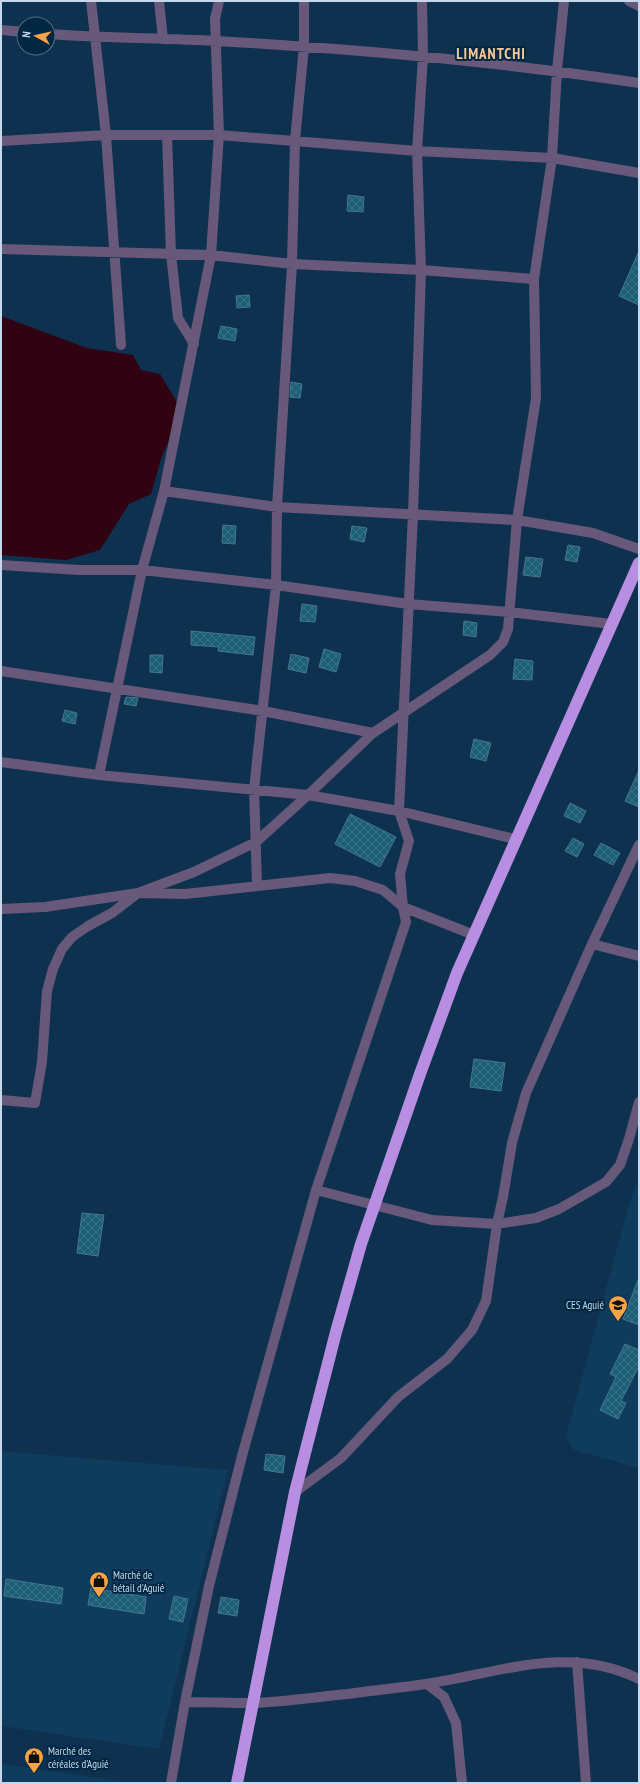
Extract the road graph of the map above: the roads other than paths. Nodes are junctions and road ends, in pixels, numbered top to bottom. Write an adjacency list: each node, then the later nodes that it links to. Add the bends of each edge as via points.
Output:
1 (91, 1): 12 (street)
2 (159, 1): 13 (street)
3 (219, 1): 14 (street, via 215,18)
4 (304, 1): 15 (street)
5 (422, 1): 16 (street)
6 (564, 1): 17 (street)
7 (629, 1): 8 (street)
8 (639, 6)
9 (1, 30): 10 (street)
10 (16, 31)
11 (56, 35): 12 (street)
12 (95, 37): 13 (street); 19 (street)
13 (163, 39): 14 (street)
14 (216, 41): 15 (street); 21 (street)
15 (304, 47): 16 (street); 22 (street)
16 (423, 57): 17 (street); 24 (street)
17 (557, 70): 18 (street); 25 (street)
18 (639, 83)
19 (106, 135): 20 (street); 23 (street); 28 (street)
20 (167, 135): 21 (street); 29 (street)
21 (219, 135): 22 (street); 30 (street)
22 (295, 140): 24 (street); 31 (street)
23 (1, 141)
24 (417, 151): 25 (street); 32 (street)
25 (552, 158): 26 (street); 33 (street)
26 (639, 173)
27 (1, 249): 28 (street)
28 (113, 252): 29 (street); 35 (street)
29 (171, 254): 30 (street); 34 (street, via 178,318)
30 (212, 255): 31 (street); 34 (street)
31 (292, 264): 32 (street); 37 (street)
32 (420, 270): 33 (street); 38 (street)
33 (534, 279): 39 (street, via 536,398)
34 (194, 344): 36 (street)
35 (122, 345)
36 (164, 491): 37 (street); 43 (street)
37 (277, 507): 38 (street); 44 (street)
38 (413, 514): 39 (street); 45 (street)
39 (517, 520): 40 (street, via 592,533); 46 (street)
40 (639, 549)
41 (639, 563): 47 (highway)
42 (1, 565): 43 (street, via 80,570)
43 (142, 570): 44 (street); 49 (street)
44 (276, 585): 45 (street); 51 (street)
45 (408, 604): 46 (street); 50 (street)
46 (509, 612): 47 (street); 50 (street, via 508,629 503,642 490,655)
47 (612, 624): 58 (highway)
48 (1, 671): 49 (street)
49 (116, 689): 51 (street); 54 (street)
50 (405, 710): 52 (street); 57 (street)
51 (264, 711): 52 (street); 55 (street)
52 (373, 733): 56 (street)
53 (1, 762): 54 (street)
54 (99, 775): 55 (street)
55 (254, 789): 56 (street); 59 (street)
56 (308, 795): 57 (street); 59 (street)
57 (399, 811): 58 (street); 63 (street, via 409,841 400,874)
58 (515, 839): 65 (highway)
59 (256, 842): 61 (street); 62 (street, via 194,872)
60 (639, 845): 66 (street)
61 (257, 885): 62 (street, via 186,894); 63 (street, via 330,878 355,881 383,890)
62 (138, 893): 64 (street, via 45,907); 68 (street, via 112,913 72,937 62,949 47,991 42,1062 35,1103)
63 (403, 907): 65 (street); 70 (street, via 406,922)
64 (1, 909)
65 (474, 935): 71 (highway, via 457,973)
66 (592, 944): 67 (street); 72 (street, via 526,1093 512,1143)
67 (639, 956)
68 (1, 1100)
69 (639, 1102): 72 (street, via 620,1165 606,1182 560,1209 536,1218)
70 (316, 1190): 71 (street); 77 (street, via 242,1456 211,1578)
71 (375, 1205): 72 (street, via 432,1220); 73 (highway, via 336,1332)
72 (497, 1224): 73 (street, via 486,1301 472,1330 447,1359 398,1398 341,1458)
73 (295, 1492): 78 (highway)
74 (577, 1662): 75 (street, via 621,1670); 76 (street, via 553,1662); 82 (street)
75 (639, 1679)
76 (427, 1684): 78 (street); 81 (street, via 444,1697 456,1723)
77 (185, 1702): 78 (street); 79 (street)
78 (253, 1702): 80 (highway)
79 (171, 1783)
80 (237, 1783)
81 (462, 1783)
82 (586, 1783)

